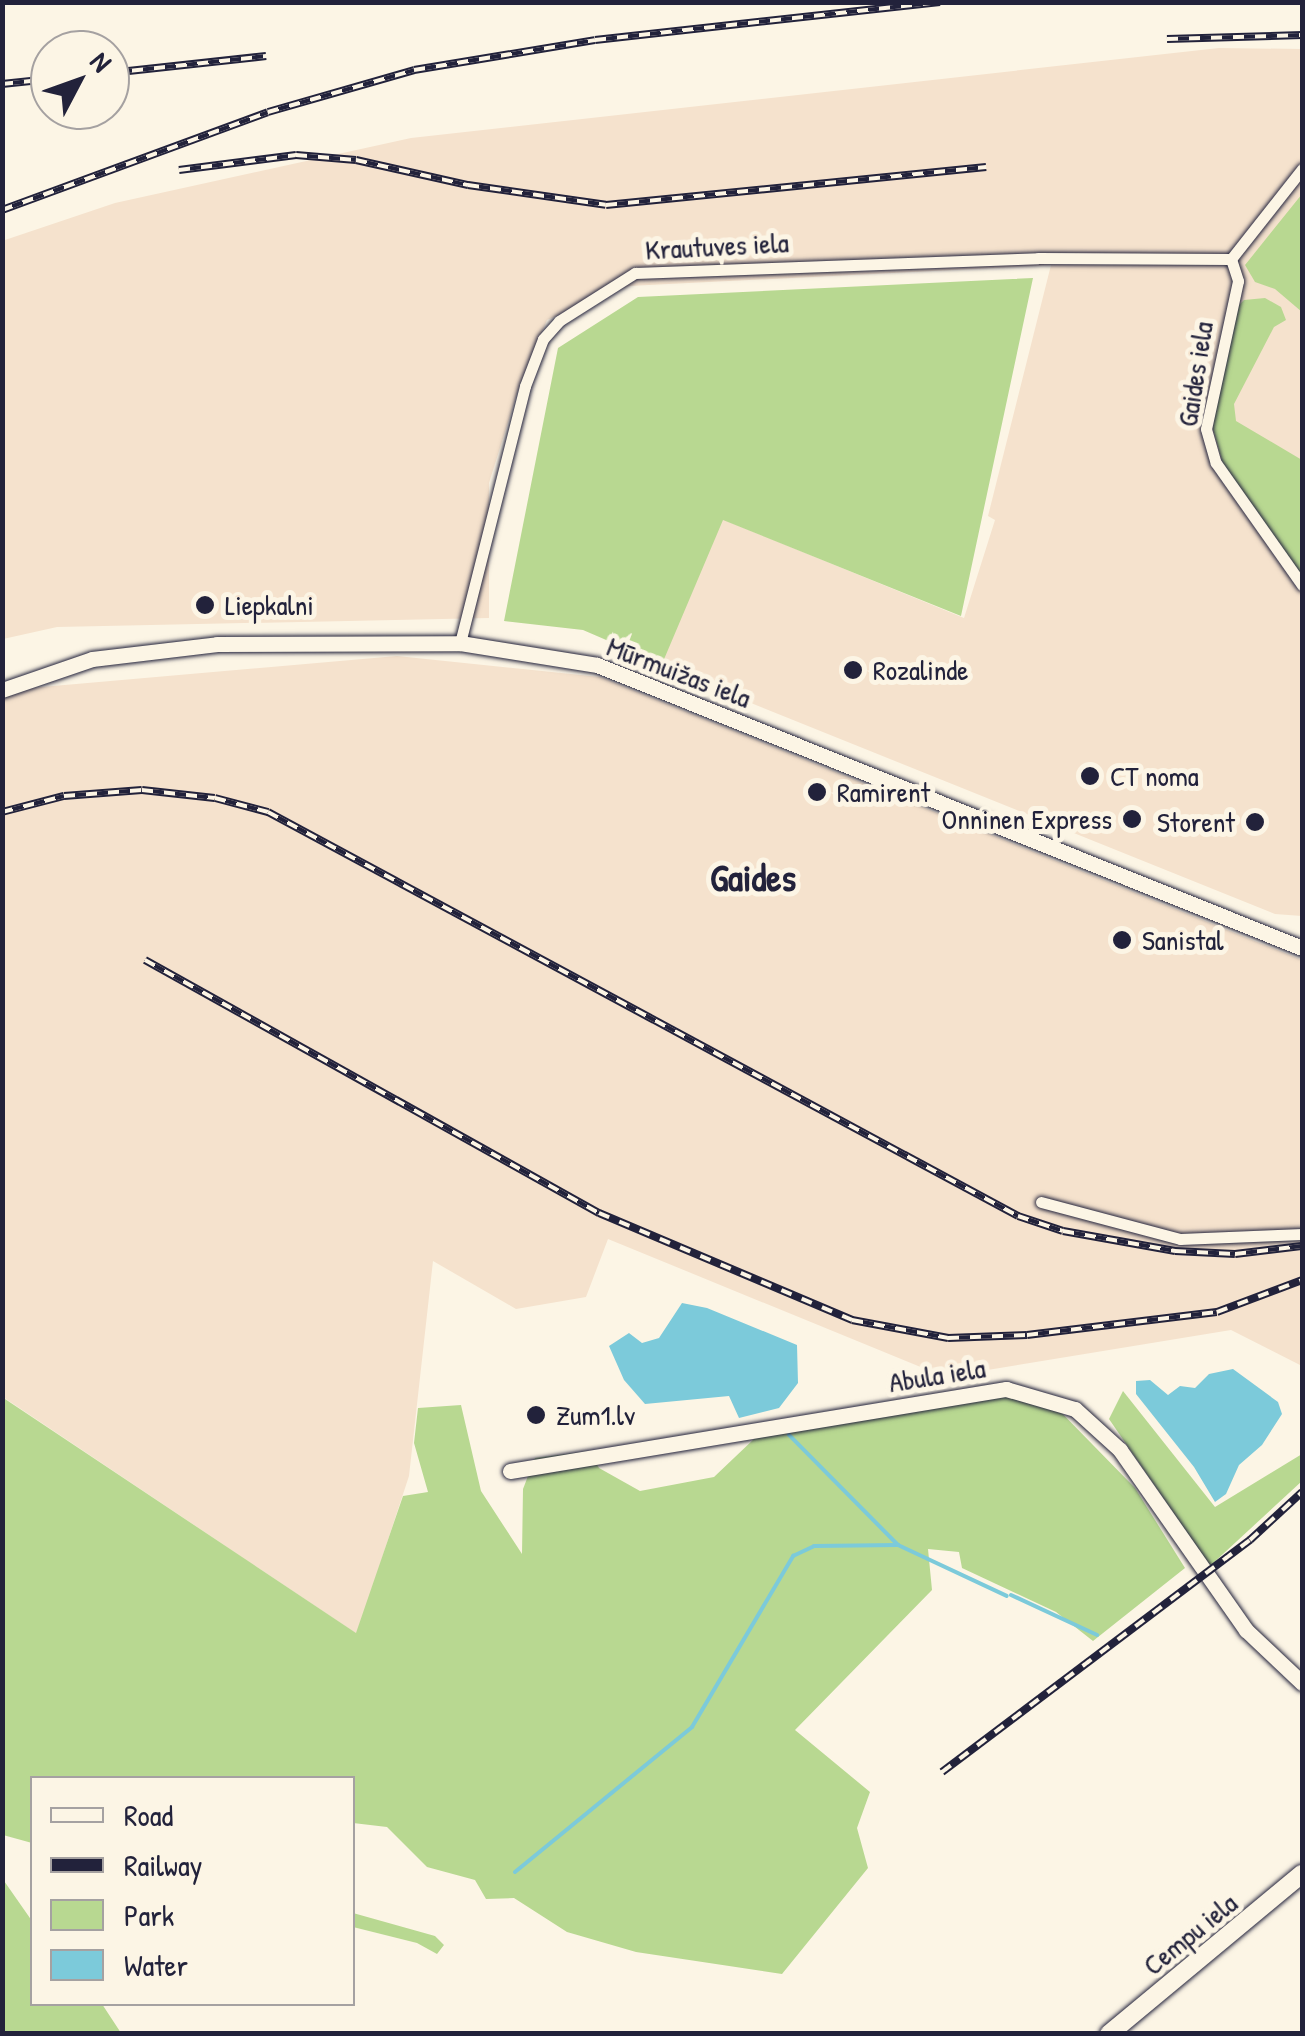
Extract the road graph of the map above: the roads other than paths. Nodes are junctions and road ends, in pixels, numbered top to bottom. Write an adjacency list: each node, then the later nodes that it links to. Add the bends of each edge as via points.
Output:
1 (1302, 169): 2 (street)
2 (1231, 259): 3 (street, Gaides iela, via 1238,281 1206,429 1216,463); 4 (street, Krautuves iela, via 1038,258 635,273 560,321 543,340 525,386)
3 (1302, 585)
4 (460, 643): 5 (street, Mūrmuižas iela, via 217,644 92,658); 6 (street, Mūrmuižas iela, via 597,665)
5 (4, 688)
6 (1302, 948)
7 (1041, 1202): 8 (street, via 1180,1239)
8 (1302, 1234)
9 (510, 1472): 10 (street, Abula iela, via 1006,1389 1075,1409 1120,1450 1246,1630)
10 (1302, 1683)
11 (1302, 1874): 12 (main road, Cempu iela)
12 (1110, 2034)

